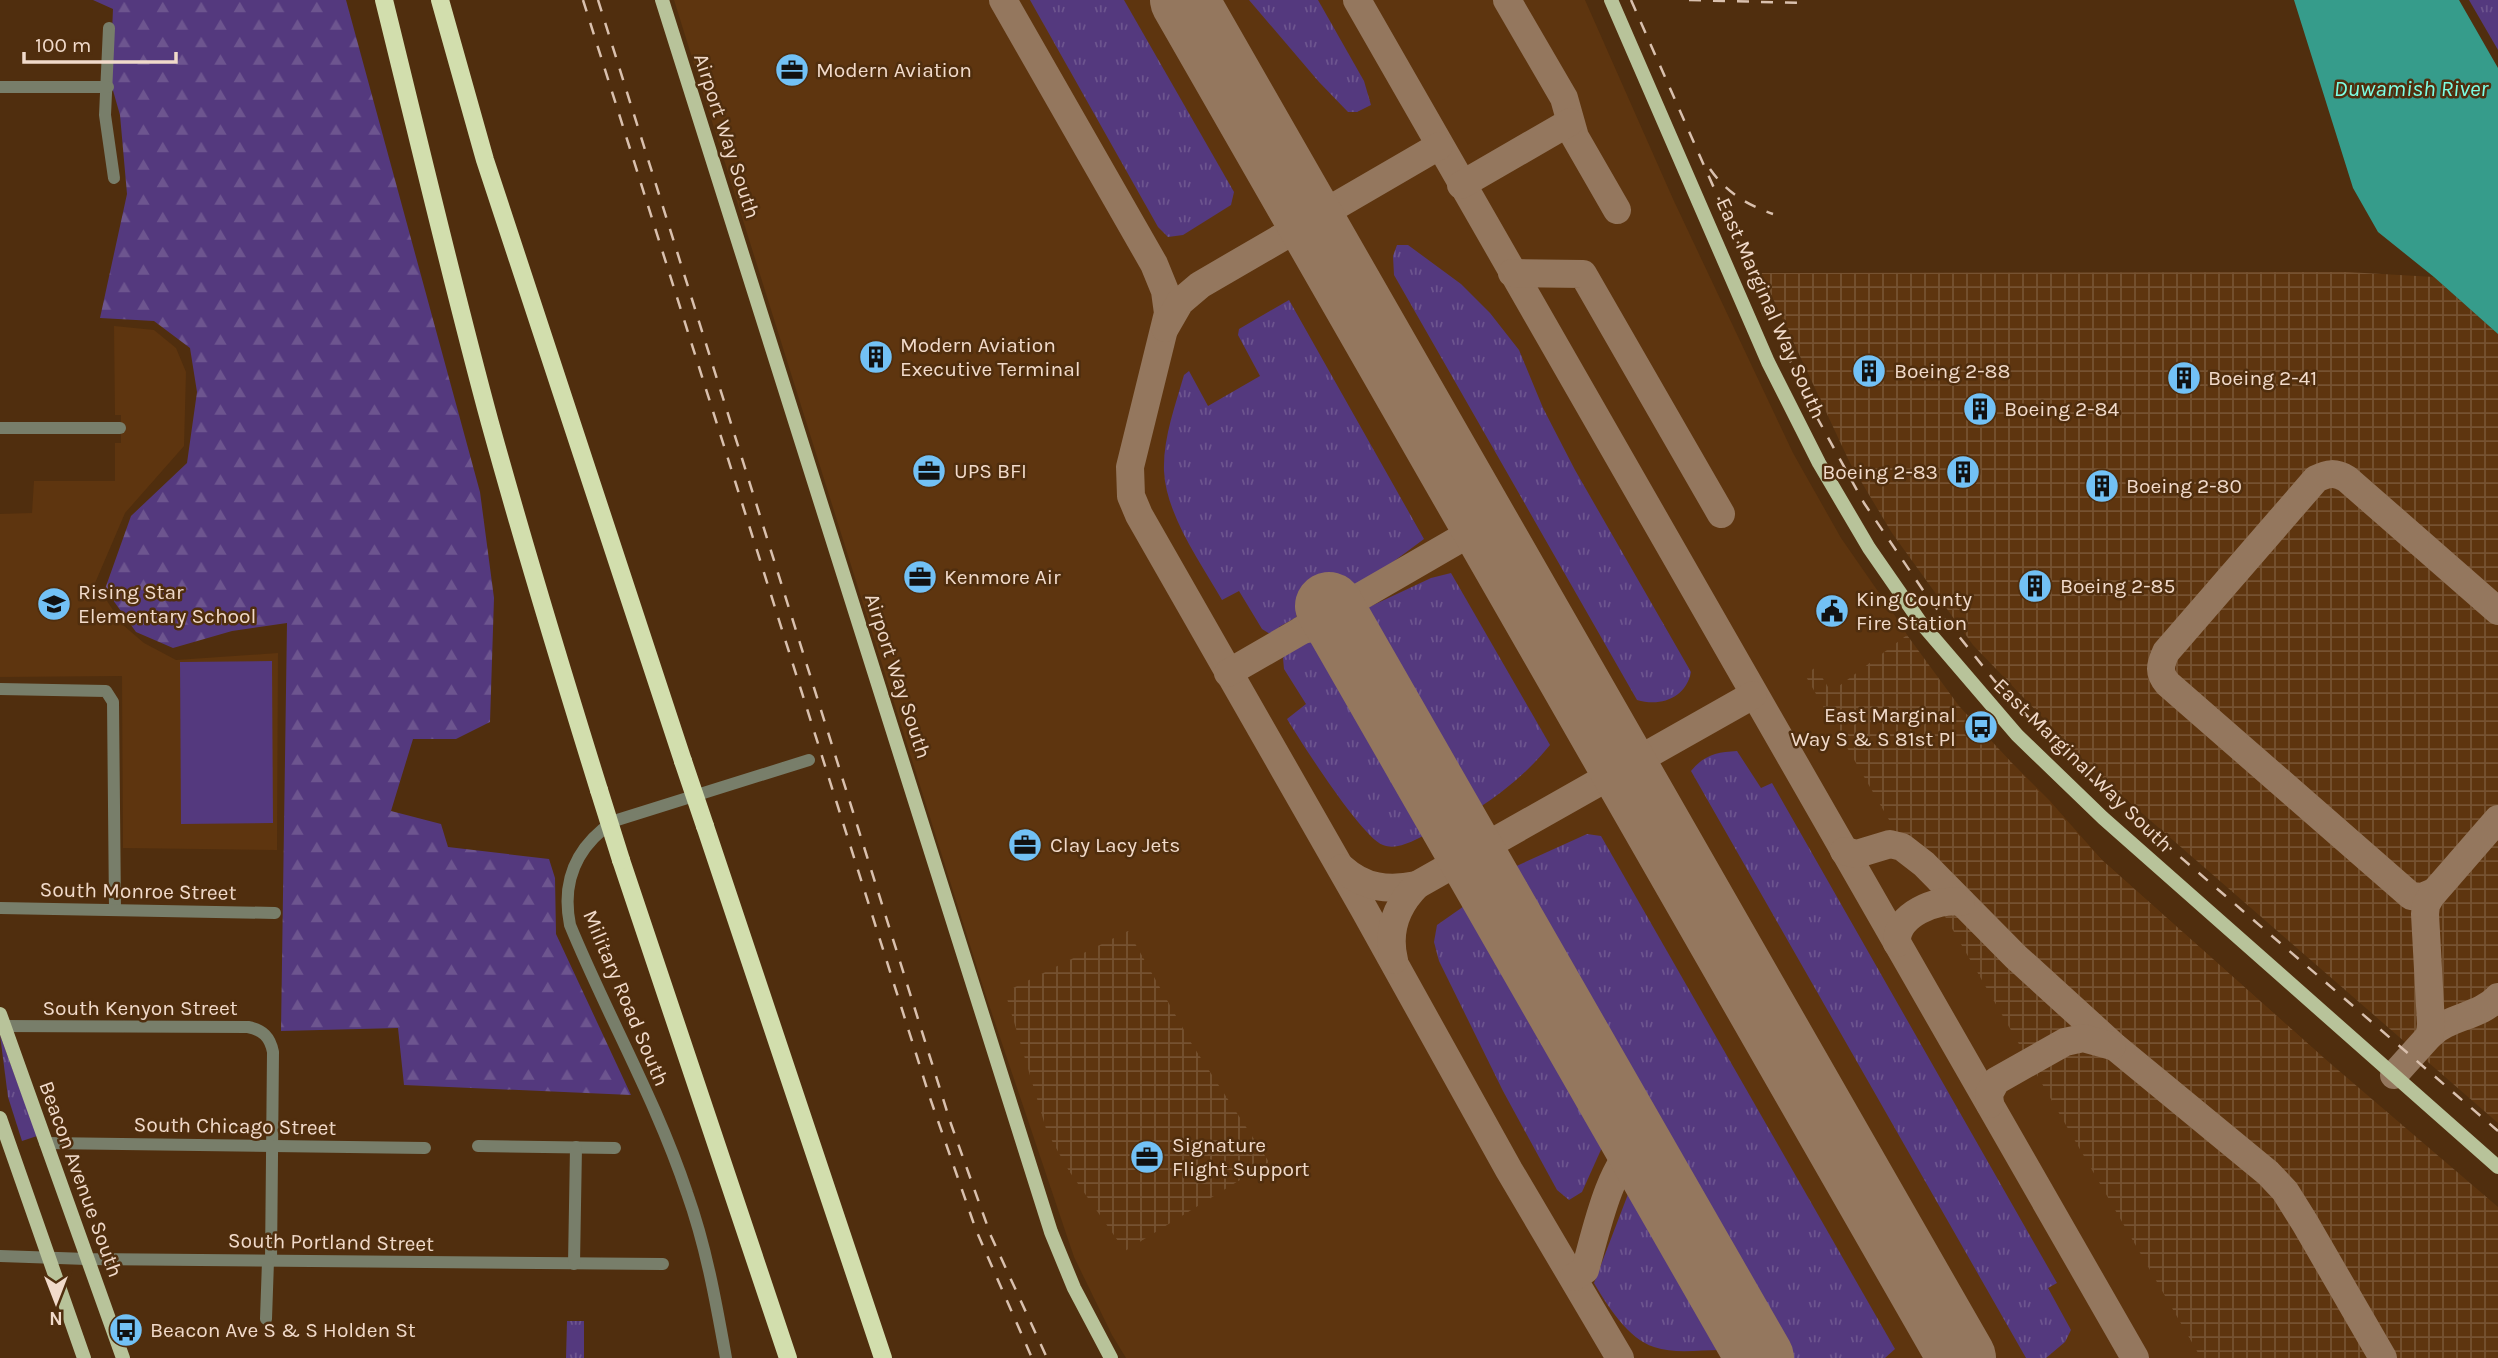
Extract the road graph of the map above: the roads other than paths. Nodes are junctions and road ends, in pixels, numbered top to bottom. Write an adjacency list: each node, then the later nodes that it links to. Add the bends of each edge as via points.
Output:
1 (384, 0): 36 (highway, bridge, via 487,411 546,616 621,860)
2 (440, 0): 37 (highway, bridge, via 485,160)
3 (662, 0): 38 (main road, Airport Way South, via 1051,1232)
4 (1611, 0): 25 (main road, East Marginal Way South, via 1768,362 1819,463 1869,548 1921,623 2017,735 2103,818)
5 (108, 28): 7 (street)
6 (0, 87): 7 (street)
7 (108, 87): 8 (street, via 105,115)
8 (114, 178)
9 (0, 428): 10 (street)
10 (120, 428)
11 (0, 689): 14 (street, via 106,691 113,702)
12 (809, 760): 35 (street, Military Road South, via 614,821 579,854 568,887 570,925 662,1126 687,1193 713,1284)
13 (0, 908): 14 (street, South Monroe Street)
14 (115, 910): 15 (street, South Monroe Street)
15 (275, 913)
16 (2, 1022): 18 (main road, Beacon Avenue South); 20 (street, South Kenyon Street, via 248,1027 262,1032 272,1046)
17 (0, 1118): 19 (main road)
18 (45, 1143): 20 (street, South Chicago Street); 28 (main road, Beacon Avenue South)
19 (4, 1144): 27 (main road)
20 (272, 1145): 23 (street, South Chicago Street); 29 (street)
21 (478, 1146): 22 (street)
22 (576, 1147): 24 (street); 30 (street)
23 (425, 1148)
24 (615, 1148)
25 (2498, 1167)
26 (0, 1256): 27 (street, South Portland Street)
27 (49, 1257): 28 (street, South Portland Street); 33 (main road)
28 (87, 1259): 29 (street, South Portland Street); 34 (main road, Beacon Avenue South)
29 (270, 1261): 30 (street, South Portland Street); 32 (street)
30 (574, 1264): 31 (street, South Portland Street)
31 (663, 1264)
32 (265, 1319)
33 (84, 1358)
34 (123, 1358)
35 (726, 1358)
36 (788, 1358)
37 (883, 1358)
38 (1111, 1358)

